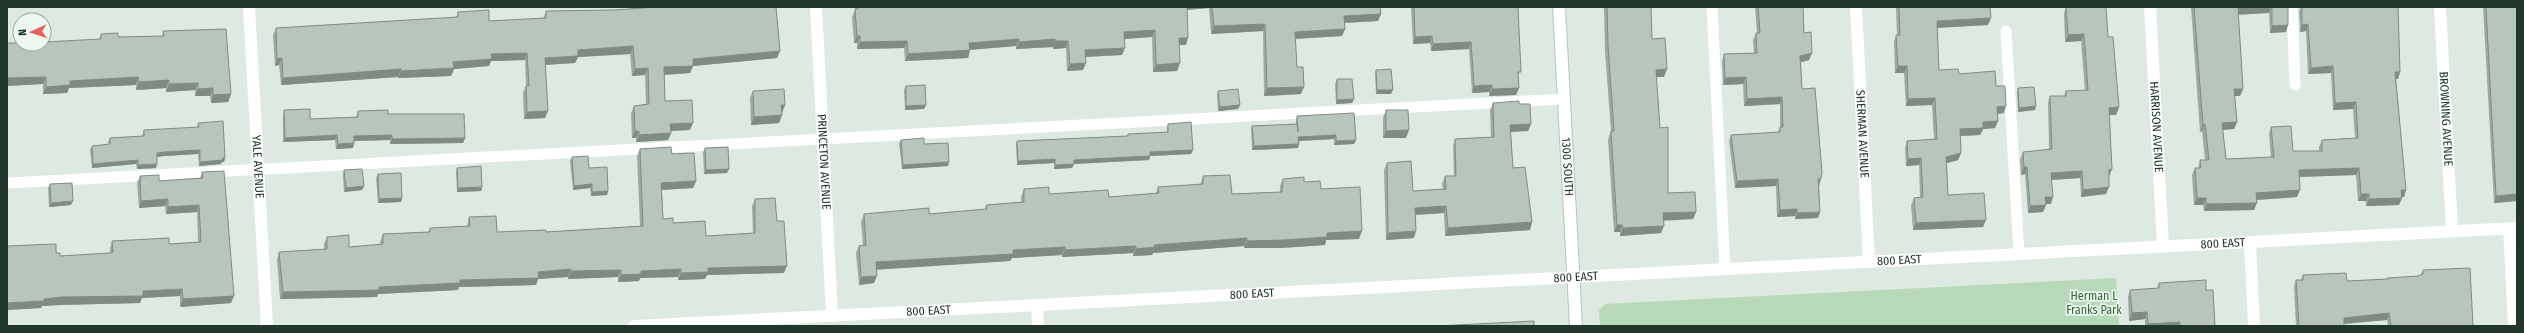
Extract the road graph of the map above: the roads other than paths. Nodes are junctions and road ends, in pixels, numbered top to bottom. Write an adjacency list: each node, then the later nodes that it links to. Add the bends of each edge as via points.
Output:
1 (249, 7): 13 (street, YALE AVENUE)
2 (816, 7): 12 (street, PRINCETON AVENUE)
3 (1559, 7): 11 (street, 1300 SOUTH)
4 (1712, 7): 21 (lane)
5 (1856, 7): 20 (street, SHERMAN AVENUE)
6 (2150, 7): 18 (street, HARRISON AVENUE)
7 (2292, 7): 10 (lane)
8 (2440, 7): 16 (street, BROWNING AVENUE)
9 (2006, 31): 19 (lane)
10 (2295, 85)
11 (1564, 99): 12 (lane); 22 (street, 1300 SOUTH)
12 (822, 139): 13 (lane); 24 (street, PRINCETON AVENUE)
13 (258, 169): 14 (lane); 26 (street, YALE AVENUE)
14 (7, 183)
15 (2513, 228): 16 (street, 800 EAST); 31 (street)
16 (2452, 231): 17 (street, 800 EAST)
17 (2250, 242): 18 (street, 800 EAST); 30 (street)
18 (2163, 246): 19 (street, 800 EAST)
19 (2019, 254): 20 (street, 800 EAST)
20 (1869, 262): 21 (street, 800 EAST)
21 (1725, 269): 22 (street, 800 EAST)
22 (1574, 277): 23 (street, 800 EAST); 29 (street, 1300 SOUTH)
23 (1037, 305): 24 (street, 800 EAST); 28 (street)
24 (832, 316): 25 (street, 800 EAST)
25 (703, 324): 27 (street, 800 EAST)
26 (267, 326)
27 (634, 326)
28 (1038, 326)
29 (1576, 326)
30 (2254, 326)
31 (2514, 326)

